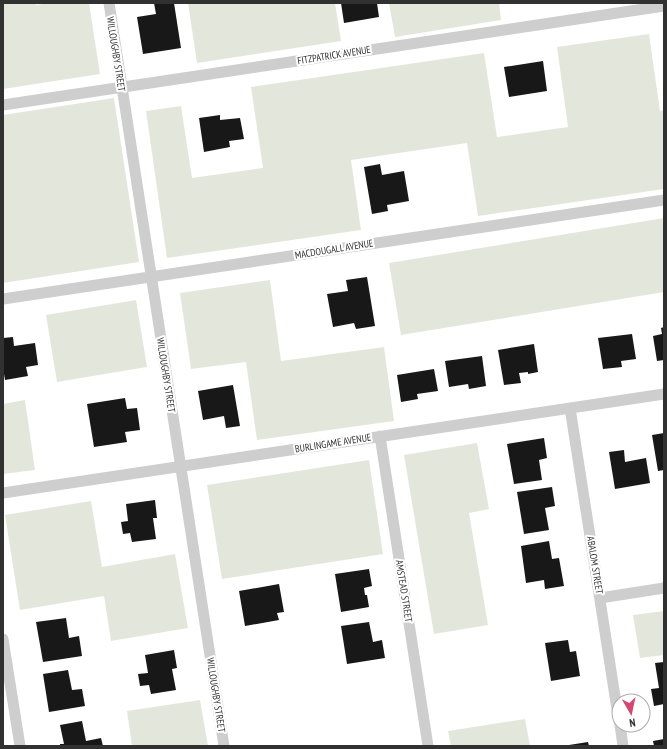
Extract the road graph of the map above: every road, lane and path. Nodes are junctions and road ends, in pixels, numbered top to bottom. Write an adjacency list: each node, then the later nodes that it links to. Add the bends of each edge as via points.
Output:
1 (108, 3): 3 (street, WILLOUGHBY STREET)
2 (664, 6): 3 (street, FITZPATRICK AVENUE)
3 (122, 87): 4 (street, FITZPATRICK AVENUE); 6 (street, WILLOUGHBY STREET)
4 (3, 105)
5 (664, 200): 6 (street, MACDOUGALL AVENUE)
6 (151, 277): 7 (street, MACDOUGALL AVENUE); 11 (street, WILLOUGHBY STREET)
7 (3, 299)
8 (664, 394): 9 (street, BURLINGAME AVENUE)
9 (570, 408): 10 (street, BURLINGAME AVENUE); 14 (street, ABALOM STREET)
10 (380, 436): 11 (street, BURLINGAME AVENUE); 20 (street, AMSTEAD STREET)
11 (180, 466): 12 (street, BURLINGAME AVENUE); 19 (street, WILLOUGHBY STREET)
12 (3, 493)
13 (664, 588): 14 (street)
14 (600, 598): 16 (street, ABALOM STREET)
15 (3, 639): 18 (street)
16 (615, 693)
17 (621, 733): 21 (street)
18 (20, 746)
19 (224, 746)
20 (428, 746)
21 (623, 746)

